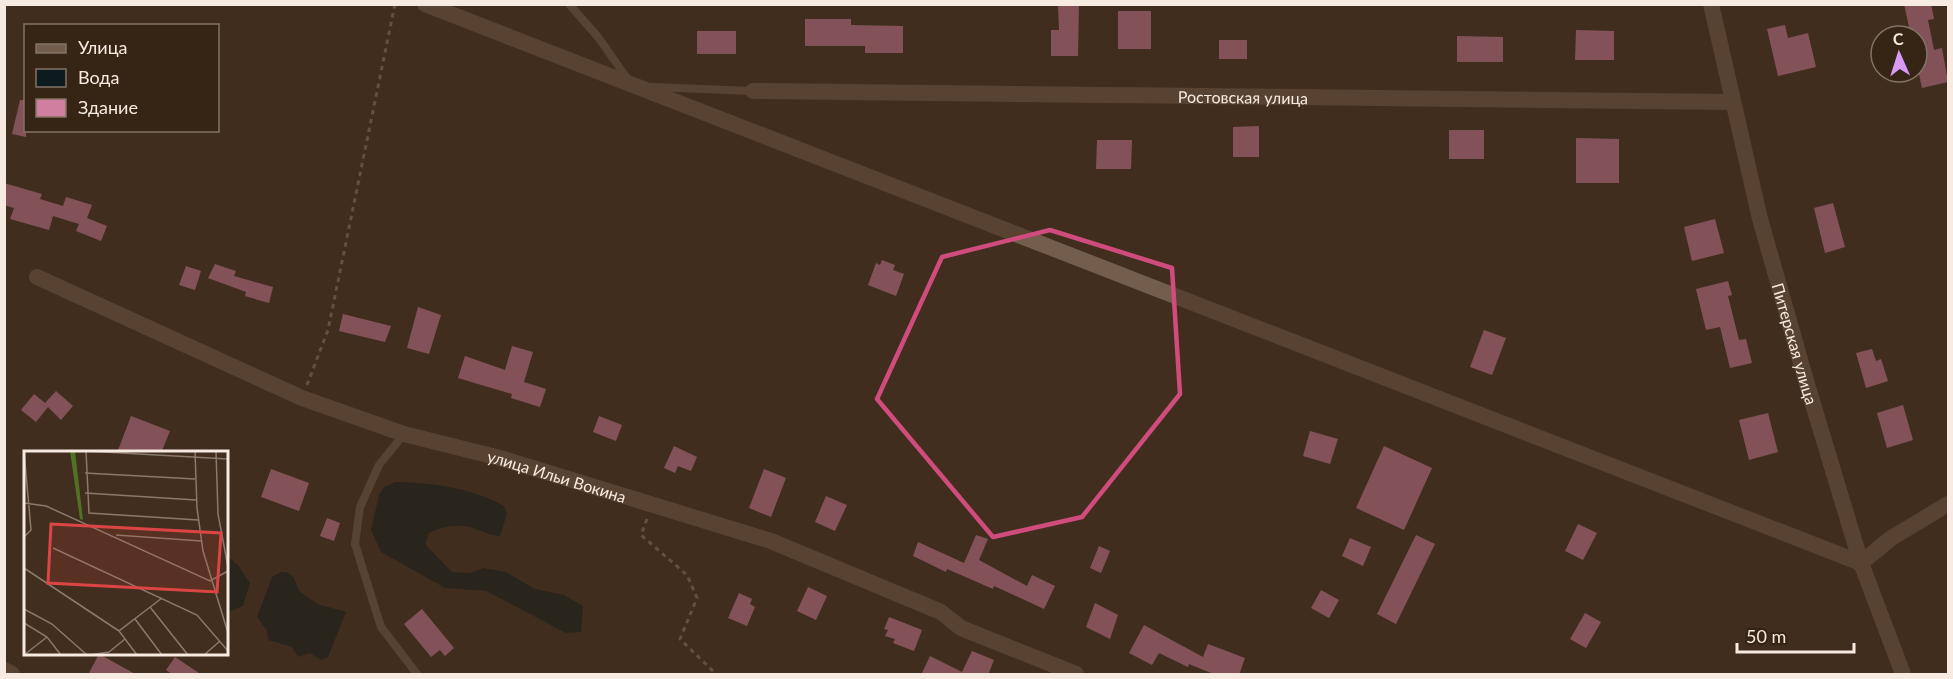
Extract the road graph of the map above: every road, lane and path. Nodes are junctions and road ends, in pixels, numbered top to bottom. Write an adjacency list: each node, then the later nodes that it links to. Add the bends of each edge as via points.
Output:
1 (395, 4): 9 (path, via 328,330)
2 (425, 4): 5 (street)
3 (569, 4): 5 (lane)
4 (1711, 4): 7 (street, Питерская улица)
5 (633, 86): 6 (lane); 13 (street)
6 (753, 91): 7 (street, Ростовская улица)
7 (1733, 102): 13 (street, Питерская улица, via 1763,230)
8 (37, 277): 9 (street, улица Ильи Вокина)
9 (302, 398): 10 (street, улица Ильи Вокина)
10 (404, 434): 12 (street, улица Ильи Вокина, via 500,458); 16 (lane, via 379,465 360,507 355,544 381,627)
11 (1948, 504): 13 (street, via 1890,539)
12 (651, 506): 17 (path, via 642,535 687,575 697,597 680,639); 18 (street, улица Ильи Вокина, via 771,541 941,612 961,628)
13 (1861, 563): 19 (street, Питерская улица)
14 (4, 670): 15 (street)
15 (12, 675)
16 (417, 675)
17 (713, 675)
18 (1076, 675)
19 (1903, 675)

